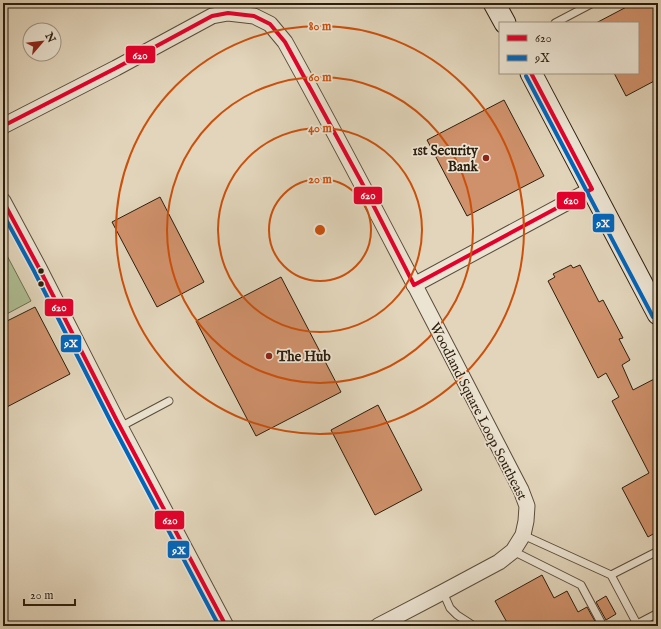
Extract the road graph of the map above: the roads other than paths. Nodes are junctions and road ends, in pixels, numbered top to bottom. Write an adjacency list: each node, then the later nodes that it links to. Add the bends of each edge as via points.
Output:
1 (494, 3): 3 (street)
2 (593, 3): 4 (lane)
3 (504, 22)
4 (557, 22)
5 (532, 74): 7 (street)
6 (3, 126): 9 (street, Woodland Square Loop Southeast, via 212,16 228,13 254,16 270,24 285,42 359,177)
7 (592, 189): 9 (street); 10 (street)
8 (3, 201): 12 (street)
9 (414, 285): 13 (street, Woodland Square Loop Southeast, via 521,490 527,506)
10 (658, 314)
11 (168, 401): 12 (lane)
12 (120, 427): 19 (street)
13 (523, 535): 15 (street, Woodland Square Loop Southeast); 16 (lane)
14 (658, 550): 16 (lane)
15 (513, 551): 17 (street, Woodland Square Loop Southeast, via 499,562); 22 (lane, via 581,585)
16 (611, 575): 18 (lane, via 637,624)
17 (443, 592): 20 (street, Woodland Square Loop Southeast); 21 (lane, via 450,608)
18 (658, 613)
19 (226, 626)
20 (378, 626)
21 (474, 626)
22 (602, 626)

